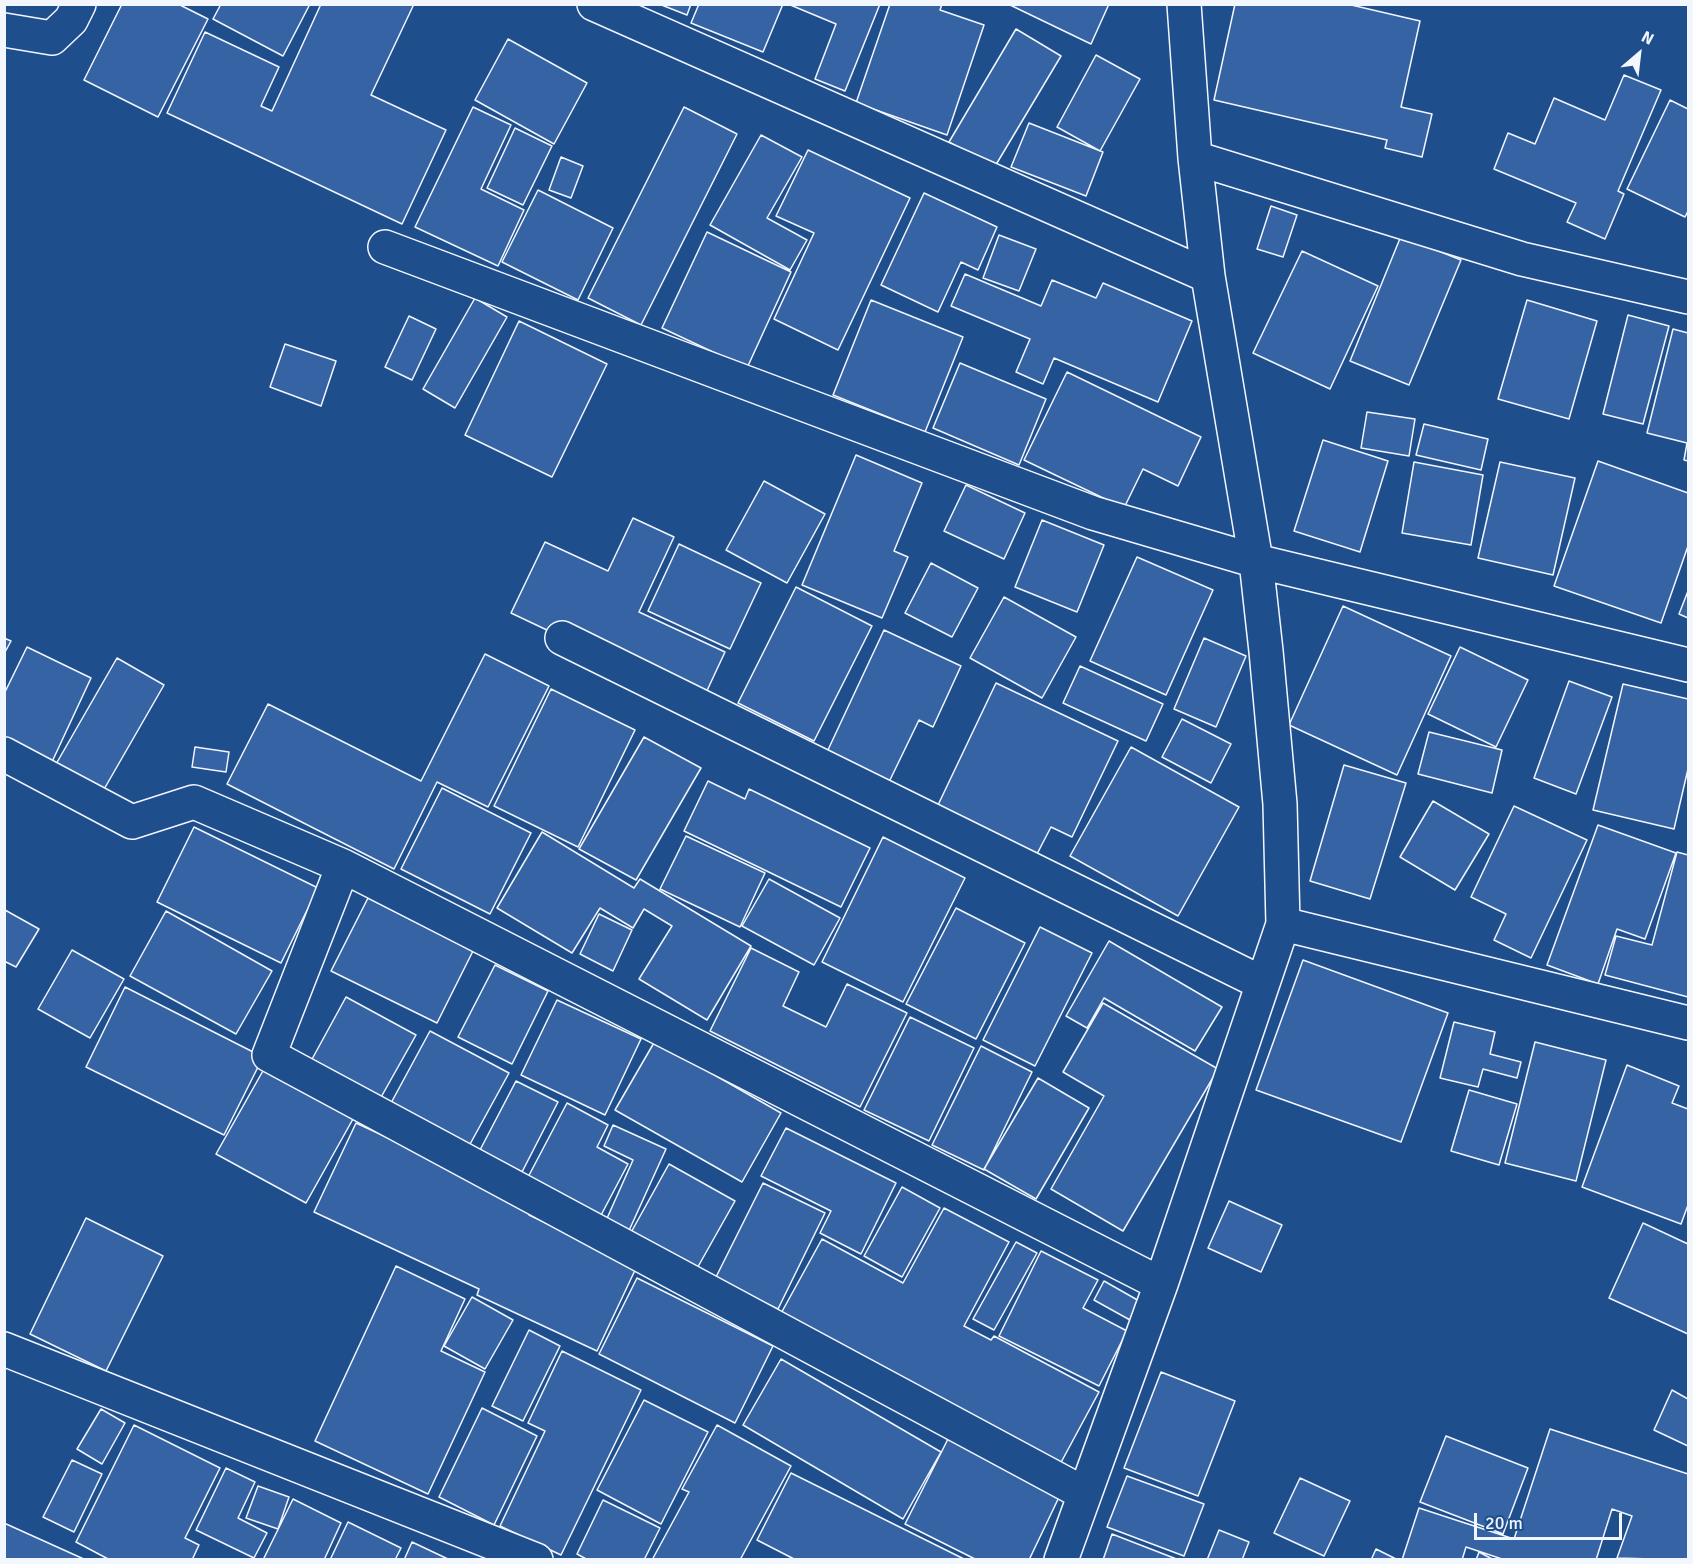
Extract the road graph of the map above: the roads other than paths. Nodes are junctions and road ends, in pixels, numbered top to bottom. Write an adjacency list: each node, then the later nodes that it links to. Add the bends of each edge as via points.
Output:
1 (79, 4): 4 (street, via 71,20 52,38)
2 (594, 4): 7 (street)
3 (1184, 4): 5 (street)
4 (4, 30)
5 (1195, 158): 7 (street); 8 (street, via 1522,259)
6 (386, 246): 9 (street, via 1093,513)
7 (1208, 276): 9 (street)
8 (1689, 297)
9 (1256, 561): 11 (street); 14 (street, via 1280,804)
10 (562, 638): 15 (street)
11 (1689, 665)
12 (4, 754): 13 (street, via 132,822 194,802)
13 (343, 866): 17 (street); 19 (street, via 269,1055)
14 (1283, 924): 15 (street); 16 (street)
15 (1262, 983): 17 (street)
16 (1689, 1023)
17 (1161, 1284): 19 (street)
18 (4, 1349): 20 (street)
19 (1085, 1494): 21 (street)
20 (536, 1560)
21 (1061, 1560)

